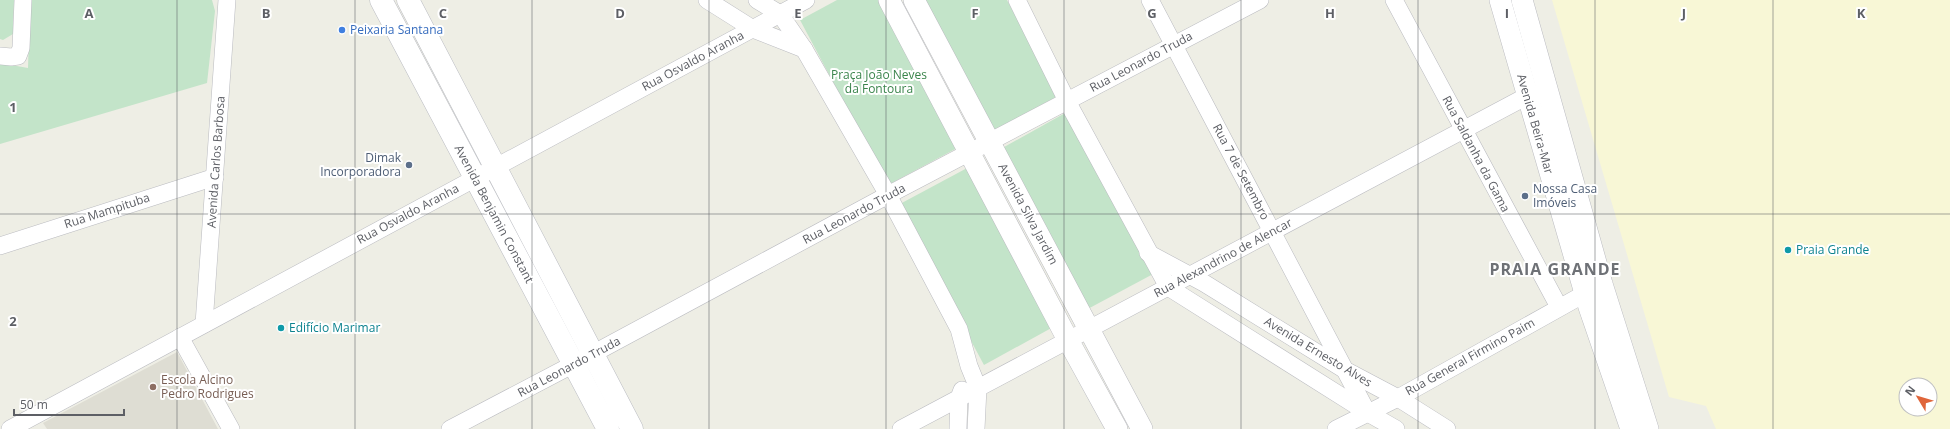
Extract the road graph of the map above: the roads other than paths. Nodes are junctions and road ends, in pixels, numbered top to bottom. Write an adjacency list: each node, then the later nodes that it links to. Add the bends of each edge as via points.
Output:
1 (23, 0): 20 (street, via 21,48 18,56)
2 (381, 0): 29 (main road, Avenida Benjamin Constant)
3 (408, 0): 27 (main road, Avenida Benjamin Constant)
4 (707, 0): 17 (street)
5 (757, 0): 16 (street)
6 (806, 0): 16 (street, Rua Osvaldo Aranha)
7 (889, 0): 26 (street, Avenida Silva Jardim)
8 (914, 0): 25 (street, Avenida Silva Jardim)
9 (1017, 0): 23 (street)
10 (1150, 0): 18 (street, Rua 7 de Setembro)
11 (1260, 0): 18 (street, Rua Leonardo Truda)
12 (1394, 0): 24 (street, Rua Saldanha da Gama)
13 (1500, 0): 22 (street, Avenida Beira-Mar)
14 (1522, 0): 21 (street, Avenida Beira-Mar)
15 (230, 1): 28 (street, Avenida Carlos Barbosa)
16 (780, 14): 17 (street, Rua Osvaldo Aranha); 19 (street)
17 (753, 29): 19 (street); 27 (street, Rua Osvaldo Aranha)
18 (1174, 45): 23 (street, Rua Leonardo Truda); 31 (street, Rua 7 de Setembro)
19 (804, 48): 30 (street)
20 (0, 56)
21 (1547, 91): 22 (street, Rua Alexandrino de Alencar); 36 (street, Avenida Beira-Mar)
22 (1527, 96): 24 (street, Rua Alexandrino de Alencar); 36 (street, Avenida Beira-Mar)
23 (1067, 101): 25 (street, Rua Leonardo Truda); 33 (street)
24 (1462, 130): 31 (street, Rua Alexandrino de Alencar); 37 (street, Rua Saldanha da Gama)
25 (989, 142): 26 (street, Rua Leonardo Truda); 39 (street, Avenida Silva Jardim)
26 (969, 154): 30 (street, Rua Leonardo Truda); 41 (street, Avenida Silva Jardim)
27 (494, 168): 29 (street, Rua Osvaldo Aranha); 42 (main road, Avenida Benjamin Constant)
28 (215, 177): 32 (street, Rua Mampituba); 38 (street, Avenida Carlos Barbosa)
29 (475, 178): 38 (street, Rua Osvaldo Aranha); 43 (main road, Avenida Benjamin Constant)
30 (888, 195): 42 (street, Rua Leonardo Truda); 44 (street, via 959,329)
31 (1272, 232): 34 (street, Rua Alexandrino de Alencar); 45 (street, Rua 7 de Setembro)
32 (0, 246)
33 (1148, 252): 34 (street); 35 (street)
34 (1189, 276): 35 (street, Rua Alexandrino de Alencar); 45 (street, Avenida Ernesto Alves)
35 (1168, 287): 39 (street, Rua Alexandrino de Alencar); 49 (street, Avenida Ernesto Alves)
36 (1594, 289): 37 (street, Rua General Firmino Paim); 65 (street, Avenida Beira-Mar); 66 (street, Avenida Beira-Mar)
37 (1559, 307): 48 (street, Rua General Firmino Paim)
38 (204, 324): 40 (street, Rua Osvaldo Aranha)
39 (1089, 329): 41 (street, Rua Alexandrino de Alencar); 60 (street, Avenida Silva Jardim)
40 (180, 337): 50 (street, Rua Osvaldo Aranha); 52 (street)
41 (1068, 340): 46 (street, Rua Alexandrino de Alencar); 59 (street, Avenida Silva Jardim)
42 (592, 355): 43 (street, Rua Leonardo Truda); 55 (main road, Avenida Benjamin Constant)
43 (572, 365): 53 (street, Rua Leonardo Truda); 54 (main road, Avenida Benjamin Constant)
44 (969, 366): 46 (street); 47 (street)
45 (1345, 370): 48 (street, Avenida Ernesto Alves); 49 (street, Rua 7 de Setembro)
46 (978, 388): 47 (street, Rua Alexandrino de Alencar); 58 (street)
47 (959, 398): 56 (street, Rua Alexandrino de Alencar); 57 (street)
48 (1398, 398): 49 (street, Rua General Firmino Paim); 64 (street, Avenida Ernesto Alves)
49 (1368, 413): 61 (street, Rua General Firmino Paim); 62 (street, Rua 7 de Setembro); 63 (street, Avenida Ernesto Alves)
50 (28, 425): 51 (street, Rua Osvaldo Aranha)
51 (10, 429)
52 (231, 429)
53 (450, 429)
54 (608, 429)
55 (632, 429)
56 (901, 429)
57 (958, 429)
58 (976, 429)
59 (1117, 429)
60 (1142, 429)
61 (1336, 429)
62 (1376, 429)
63 (1396, 429)
64 (1447, 429)
65 (1631, 429)
66 (1648, 429)

